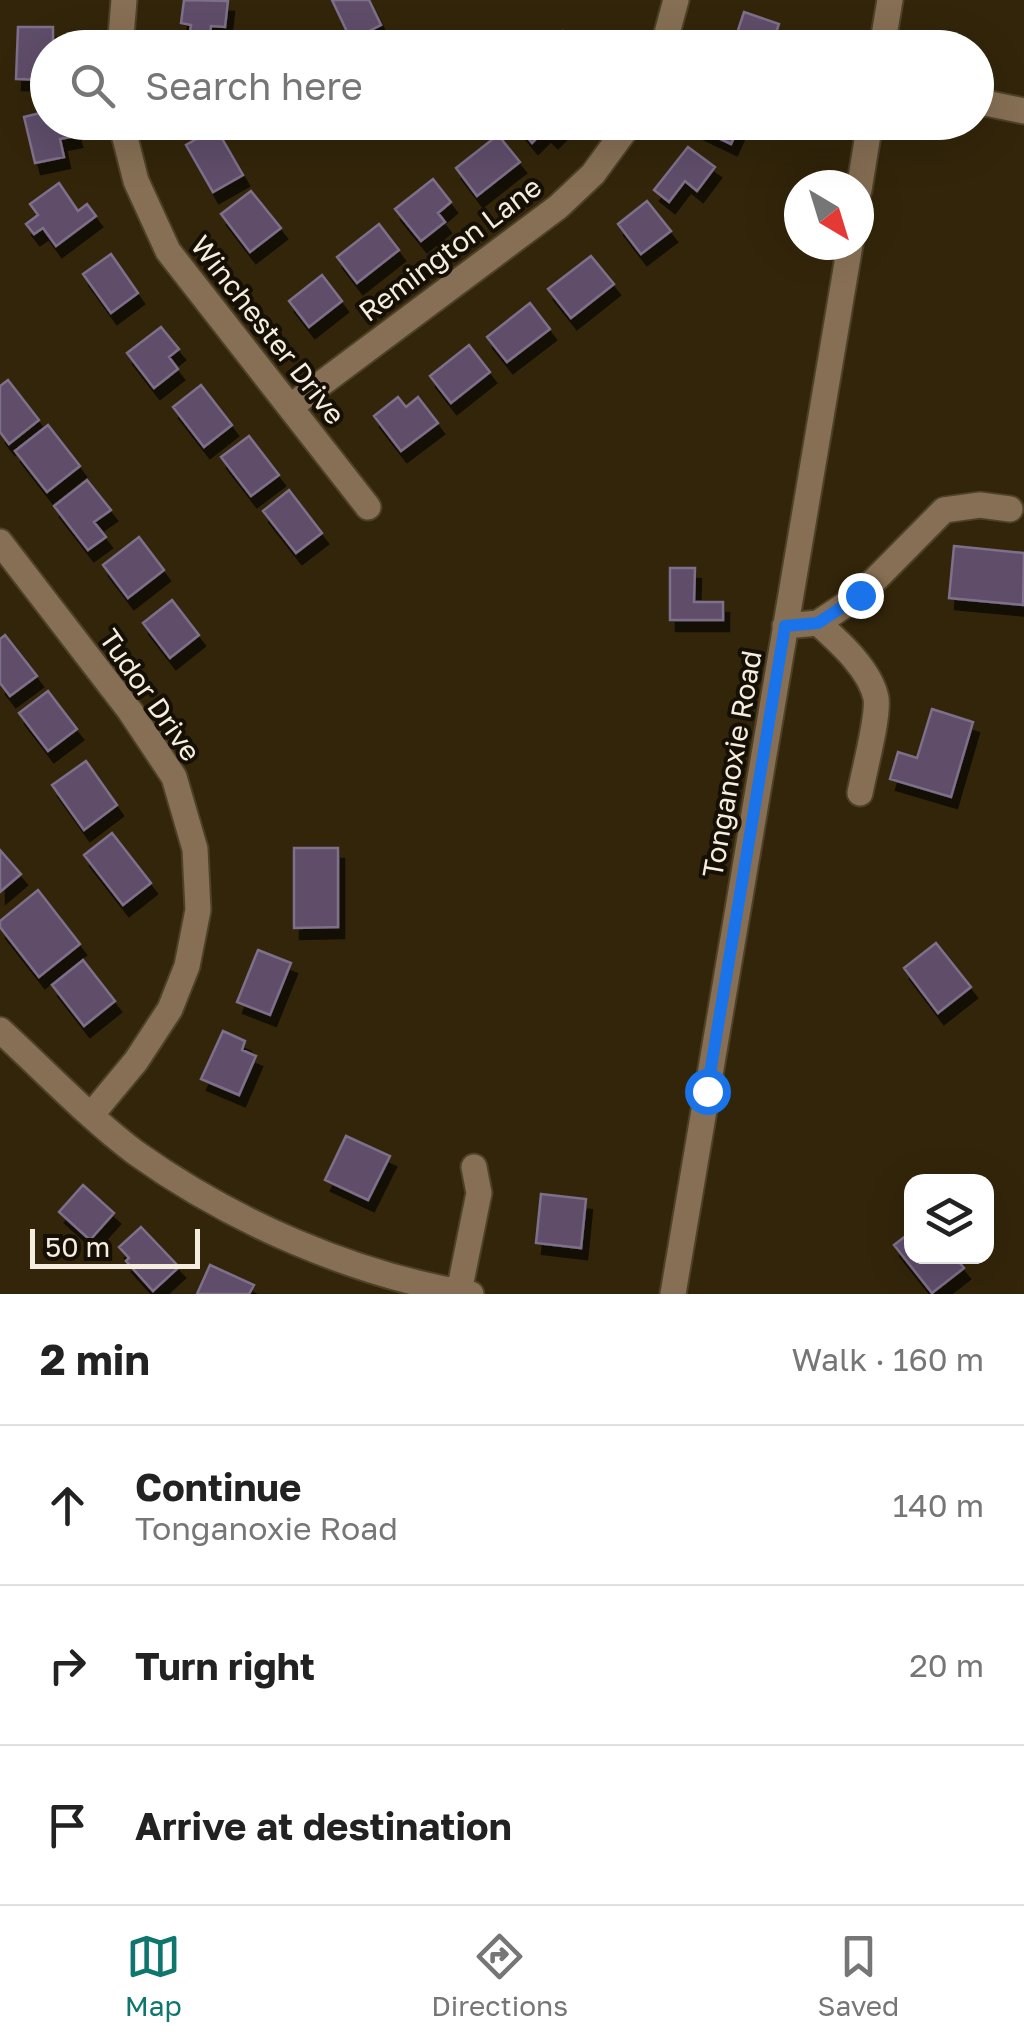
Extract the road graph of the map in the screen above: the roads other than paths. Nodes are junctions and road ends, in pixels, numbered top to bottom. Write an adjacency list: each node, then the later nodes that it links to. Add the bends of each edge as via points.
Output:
1 (124, 0): 4 (street)
2 (676, 0): 5 (street)
3 (890, 0): 6 (street)
4 (122, 30)
5 (668, 30)
6 (885, 30)
7 (994, 105): 8 (street)
8 (1024, 111)
9 (126, 140): 14 (street, Winchester Drive, via 168,251)
10 (618, 140): 14 (street, Remington Lane, via 558,206)
11 (867, 140): 12 (street)
12 (862, 170)
13 (847, 260): 19 (street, Tonganoxie Road)
14 (290, 407): 15 (street, Winchester Drive)
15 (368, 507)
16 (1010, 509): 18 (street, via 944,510 860,595)
17 (0, 542): 22 (street, Tudor Drive, via 174,777 195,849 198,910 187,966 136,1061)
18 (818, 623): 19 (street); 20 (street, via 854,660 877,702)
19 (785, 626): 25 (street, Tonganoxie Road)
20 (860, 792)
21 (0, 1030): 22 (street)
22 (92, 1114): 24 (street, via 135,1152 243,1217 343,1258)
23 (474, 1167): 24 (street, via 478,1192)
24 (465, 1293)
25 (673, 1294)

